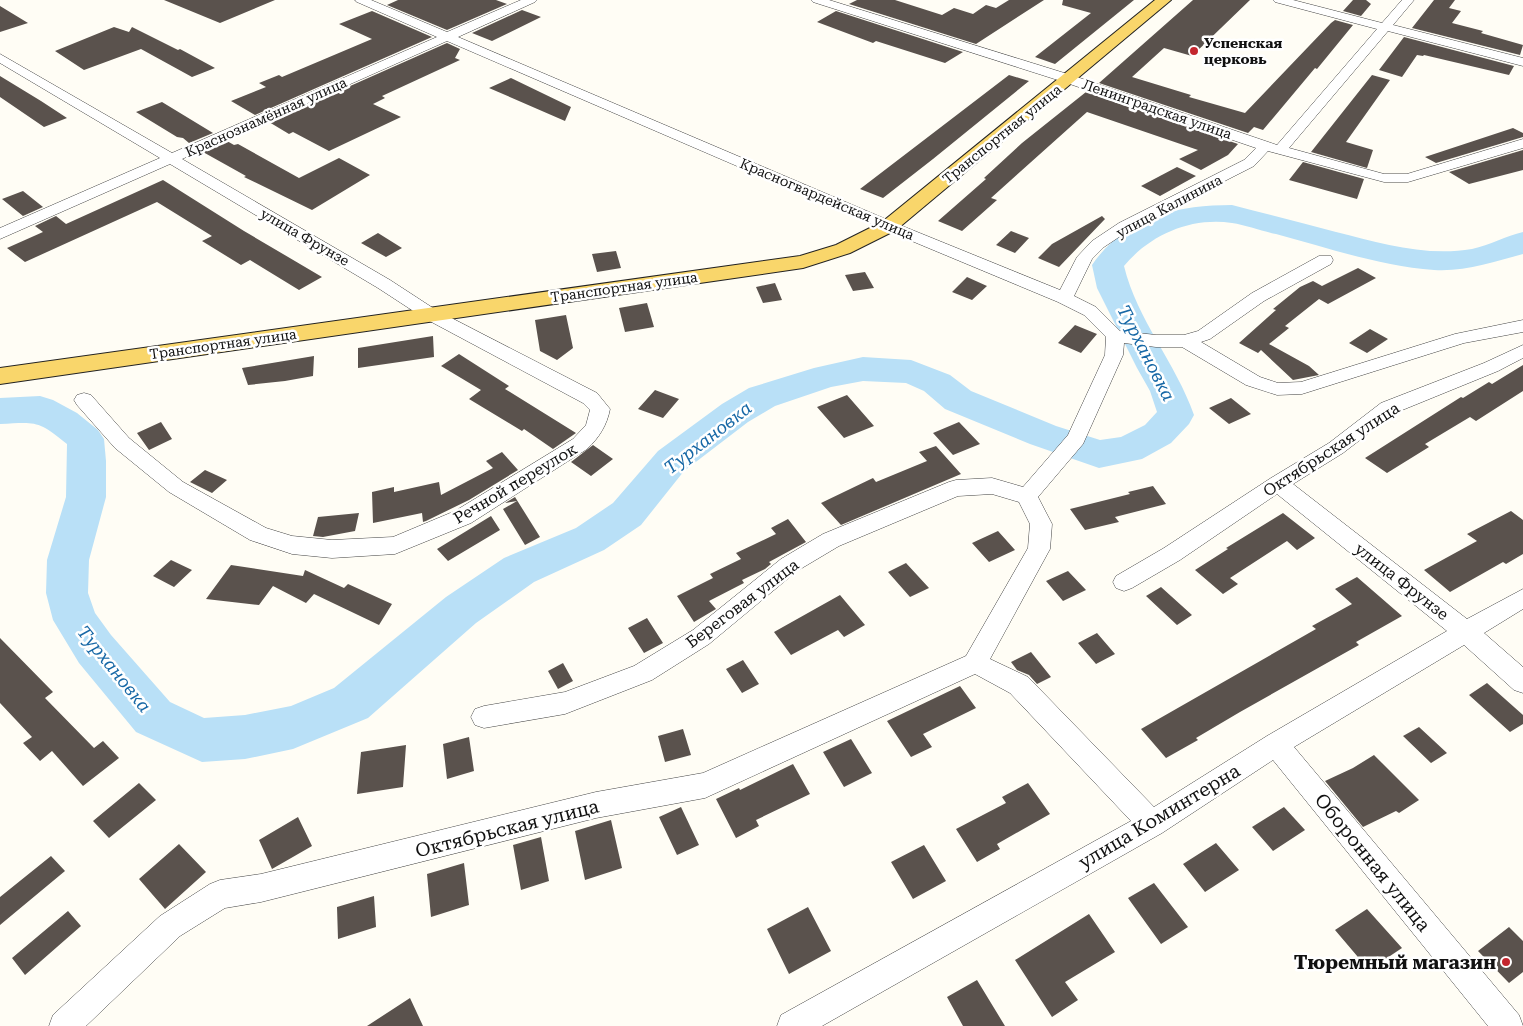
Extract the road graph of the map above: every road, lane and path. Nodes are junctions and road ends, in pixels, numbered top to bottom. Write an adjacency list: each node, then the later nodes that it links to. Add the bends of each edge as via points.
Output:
1 (361, 0): 8 (street, Красногвардейская улица)
2 (531, 0): 8 (street, Краснознамённая улица)
3 (817, 0): 11 (street, Ленинградская улица)
4 (1164, 0): 11 (main road, Транспортная улица)
5 (1279, 0): 7 (street)
6 (1408, 0): 7 (street, улица Калинина)
7 (1385, 27): 10 (street); 13 (street, улица Калинина)
8 (449, 37): 14 (street, Краснознамённая улица); 15 (street, Красногвардейская улица)
9 (0, 58): 14 (street, улица Фрунзе)
10 (1523, 62)
11 (1068, 79): 13 (street, Ленинградская улица); 15 (main road, Транспортная улица)
12 (1523, 143): 13 (street, Ленинградская улица, via 1408,178 1384,178)
13 (1272, 148): 18 (street, улица Калинина, via 1125,226 1098,244 1085,257)
14 (171, 158): 16 (street, Краснознамённая улица); 19 (street, улица Фрунзе)
15 (889, 226): 18 (street, Красногвардейская улица); 19 (main road, Транспортная улица, via 843,249 803,262)
16 (0, 234)
17 (1325, 260): 22 (street, via 1258,297 1204,335)
18 (1064, 298): 21 (street, Красногвардейская улица, via 1090,312)
19 (430, 314): 24 (main road, Транспортная улица); 26 (street, улица Фрунзе, via 590,398 600,409)
20 (1523, 326): 22 (street, via 1461,338 1302,388 1277,388 1253,381)
21 (1115, 336): 22 (street); 28 (street, via 1114,355 1076,439)
22 (1184, 341)
23 (1523, 351): 27 (street, Октябрьская улица, via 1388,408 1336,448)
24 (0, 376)
25 (84, 400): 26 (street, Речной переулок, via 122,443 176,487 258,534 292,545 332,549 395,545 463,517 580,444 592,433)
26 (599, 420)
27 (1278, 482): 29 (street, Октябрьская улица, via 1172,554); 31 (street, улица Фрунзе)
28 (1027, 496): 32 (street, via 1041,524 1039,549); 34 (street, Береговая улица, via 992,486 956,488 831,540 789,565 701,637 643,673 565,703)
29 (1124, 582)
30 (1523, 598): 31 (street, улица Коминтерна)
31 (1466, 632): 33 (street, улица Фрунзе); 35 (street, улица Коминтерна)
32 (975, 663): 36 (street, via 1019,685); 37 (street, Октябрьская улица, via 705,785 596,805 261,888 220,894 170,926)
33 (1523, 682)
34 (484, 717)
35 (1276, 744): 36 (street, улица Коминтерна); 39 (street, Оборонная улица)
36 (1152, 824): 38 (street, улица Коминтерна)
37 (64, 1026)
38 (792, 1026)
39 (1508, 1026)

